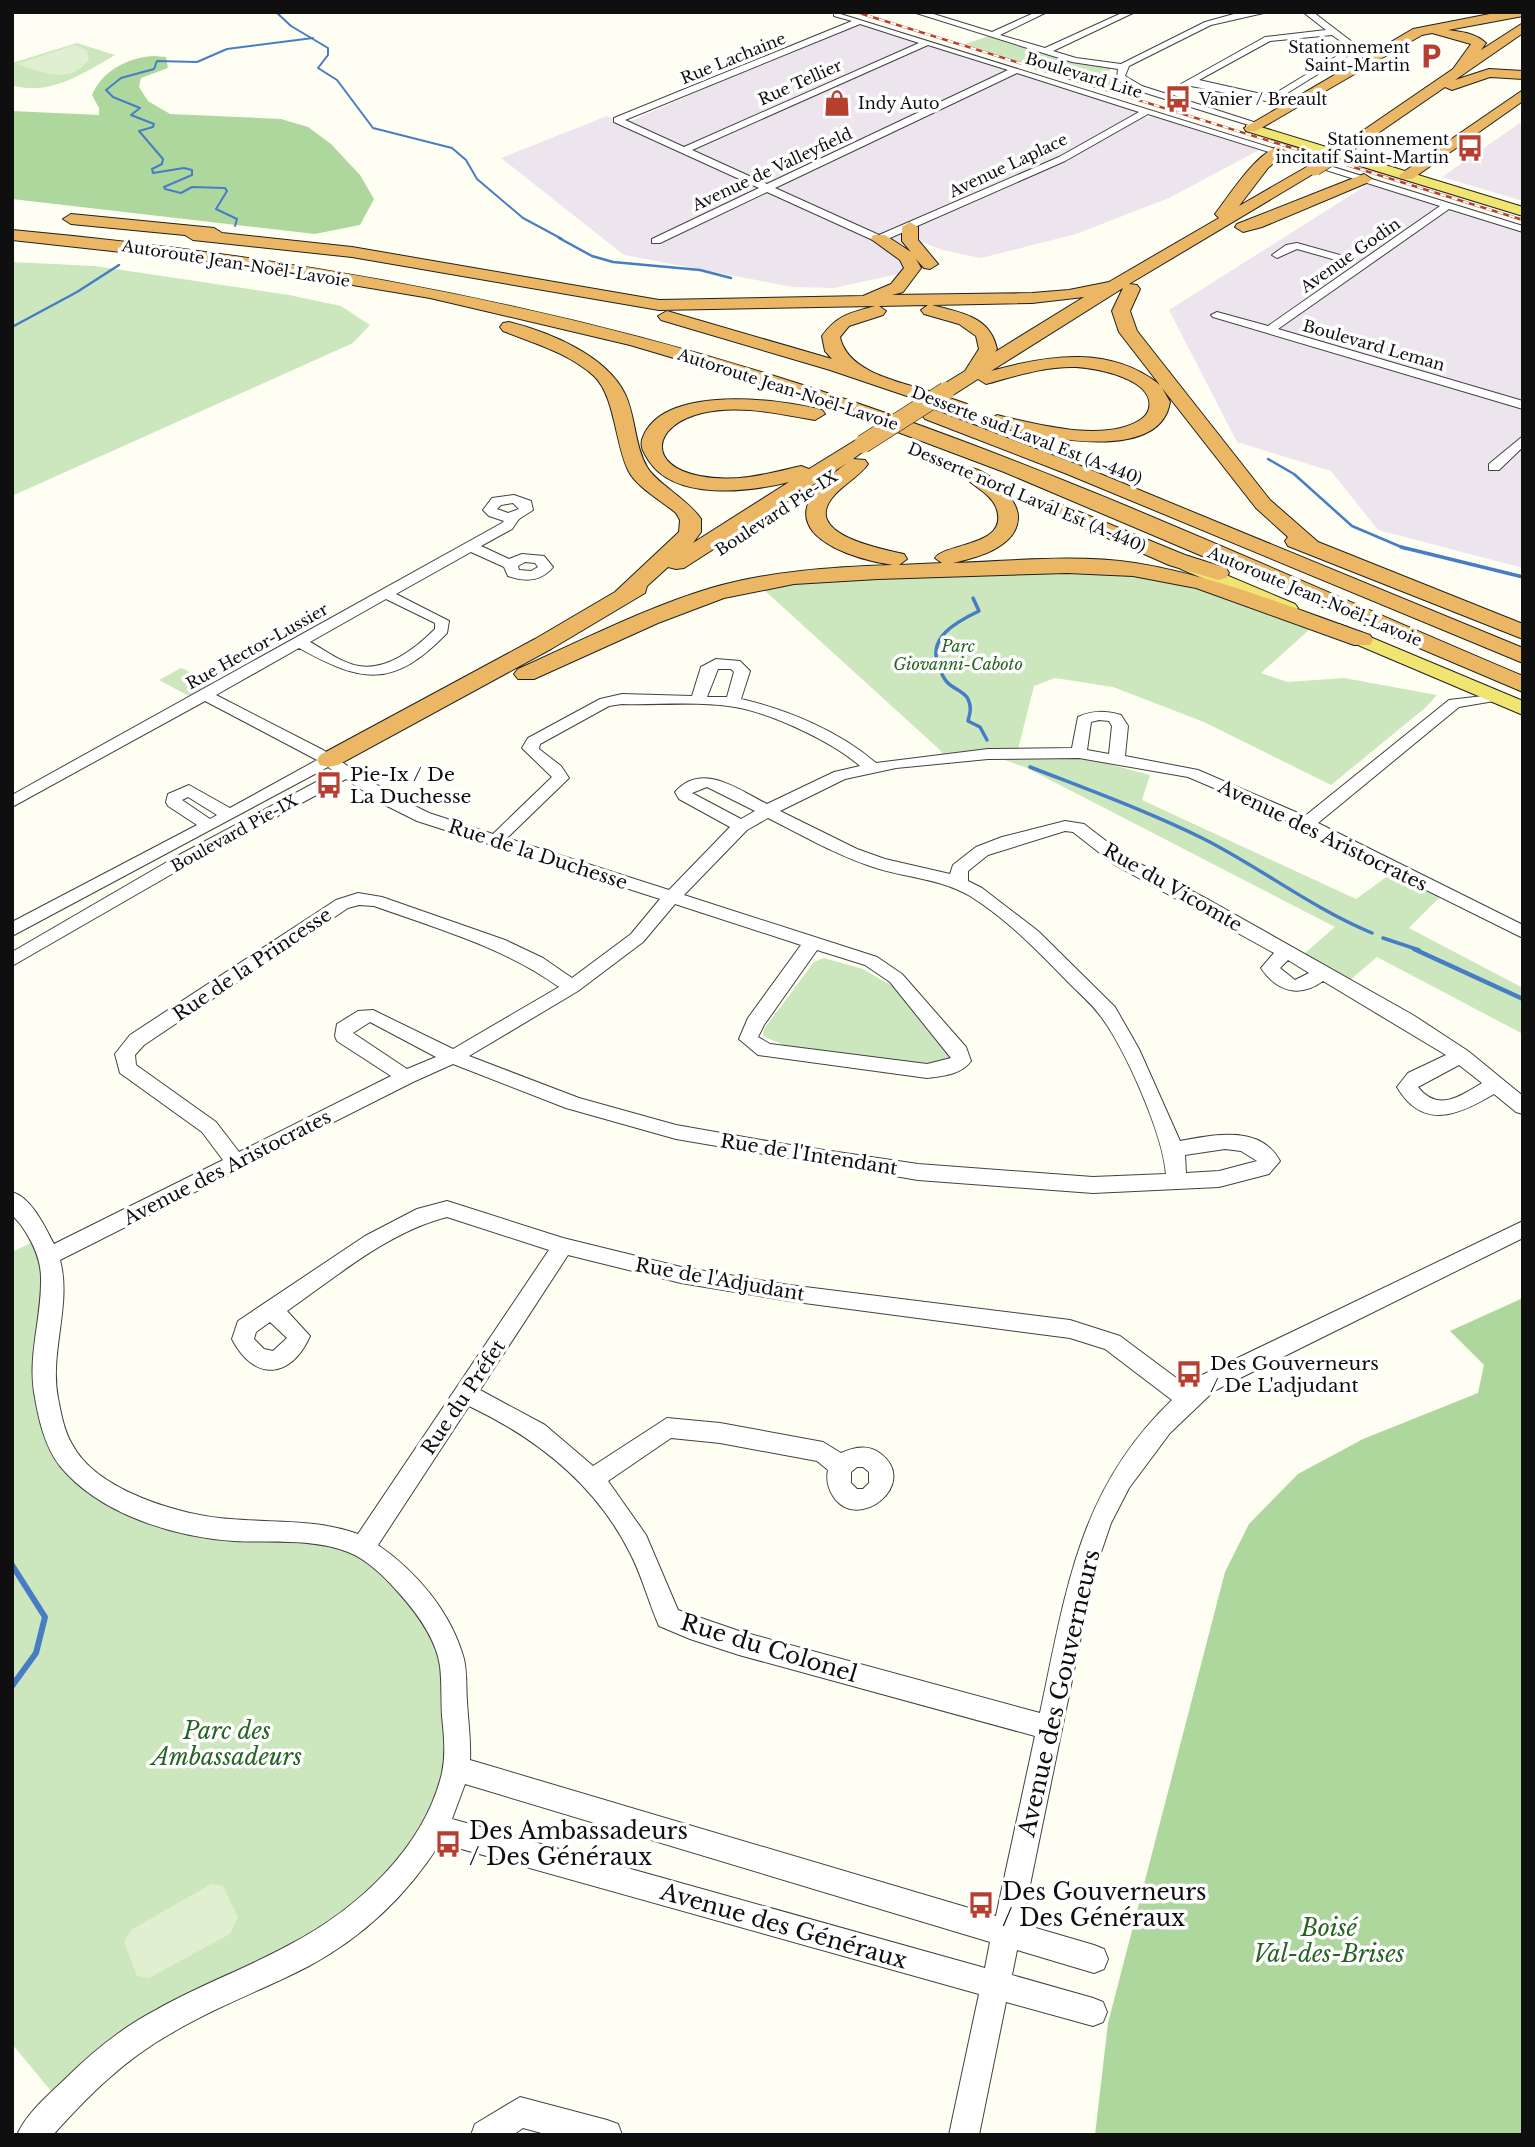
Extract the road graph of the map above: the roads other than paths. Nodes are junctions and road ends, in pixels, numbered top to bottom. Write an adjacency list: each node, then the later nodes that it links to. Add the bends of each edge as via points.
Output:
1 (917, 12): 10 (street)
2 (1043, 12): 14 (street)
3 (1131, 12): 17 (street)
4 (1264, 12): 7 (street)
5 (1307, 12): 13 (street)
6 (1522, 12): 29 (highway, via 1418,32)
7 (1225, 13): 18 (street, via 1196,20); 19 (street)
8 (837, 14): 11 (street, Boulevard Lite)
9 (955, 14): 10 (street)
10 (942, 20): 14 (street)
11 (860, 21): 16 (street, Boulevard Lite); 30 (street, Rue Lachaine, via 617,120)
12 (1523, 27): 20 (highway, Boulevard Pie-IX)
13 (1334, 32): 23 (street, via 1268,39); 23 (street, via 1356,48 1276,97)
14 (992, 35): 17 (street)
15 (1523, 38): 24 (highway, Boulevard Pie-IX)
16 (928, 42): 21 (street, Boulevard Lite); 30 (street, Rue Tellier)
17 (1045, 51): 18 (street)
18 (1112, 65): 19 (street); 26 (street, via 1109,74 1117,83)
19 (1123, 66): 26 (street, via 1120,76 1127,83)
20 (1460, 69): 29 (highway, via 1478,42 1453,33 1425,34); 31 (highway, Boulevard Pie-IX)
21 (1016, 70): 28 (street, Boulevard Lite); 36 (street, Avenue de Valleyfield)
22 (1523, 75): 24 (highway, via 1489,73)
23 (1191, 81): 26 (street)
24 (1452, 86): 31 (highway, Boulevard Pie-IX)
25 (1523, 93): 34 (highway)
26 (1160, 97): 29 (street)
27 (1523, 106): 34 (highway)
28 (1147, 111): 32 (street, Boulevard Lite); 42 (street, Avenue Laplace, via 1062,159)
29 (1260, 128): 34 (main road)
30 (684, 150): 36 (street)
31 (1353, 150): 33 (highway, Boulevard Pie-IX)
32 (1278, 152): 35 (street, Boulevard Lite); 46 (highway)
33 (1321, 170): 45 (highway, Boulevard Pie-IX); 46 (highway, Boulevard Pie-IX)
34 (1415, 176): 38 (main road); 39 (main road)
35 (1364, 178): 37 (street, Boulevard Lite); 45 (highway, via 1256,224)
36 (769, 188): 48 (street); 49 (street, Avenue de Valleyfield)
37 (1448, 205): 44 (street, Boulevard Lite); 64 (street, Avenue Godin)
38 (1523, 206)
39 (1523, 212)
40 (53, 218): 51 (highway)
41 (12, 222): 51 (highway)
42 (910, 227): 48 (street, Avenue Laplace); 53 (highway, via 909,239)
43 (12, 228): 67 (highway, Autoroute Jean-Noël-Lavoie, via 226,248 429,279 656,329)
44 (1523, 229)
45 (1229, 230): 58 (highway, Boulevard Pie-IX)
46 (1207, 233): 58 (highway, Boulevard Pie-IX)
47 (12, 235): 95 (highway, Autoroute Jean-Noël-Lavoie, via 194,254 362,282 549,320 721,366 983,456)
48 (879, 239): 53 (highway); 60 (highway, via 909,259 911,274 886,294)
49 (656, 242)
50 (12, 243): 55 (highway)
51 (297, 245): 57 (highway)
52 (12, 249): 55 (highway)
53 (918, 252): 59 (highway, via 930,264 925,282 937,292)
54 (1277, 255): 56 (street, via 1297,246)
55 (109, 257): 63 (highway, via 351,294)
56 (1350, 261)
57 (516, 282): 60 (highway, via 659,305); 62 (highway, Desserte sud Laval Est (A-440))
58 (1122, 287): 59 (highway); 66 (highway, Boulevard Pie-IX); 81 (highway, via 1121,314 1131,337 1263,504)
59 (968, 300): 60 (highway)
60 (836, 303)
61 (1217, 315): 64 (street, Boulevard Leman)
62 (705, 327): 65 (highway, Desserte sud Laval Est (A-440)); 67 (highway)
63 (516, 328): 69 (highway, Desserte nord Laval Est (A-440)); 76 (highway, via 572,352 602,373 616,395 637,469)
64 (1270, 330): 68 (street, Boulevard Leman)
65 (860, 373): 66 (highway, via 834,351 831,339 835,330 862,314 902,308 946,313 980,329 989,346); 70 (highway, Desserte sud Laval Est (A-440))
66 (980, 376): 70 (highway, via 1043,363 1089,362 1140,377 1161,398 1160,411 1151,421 1113,434 1070,435); 72 (highway, Boulevard Pie-IX, bridge)
67 (868, 393): 85 (highway, Autoroute Jean-Noël-Lavoie, via 1048,459)
68 (1523, 405)
69 (815, 414): 73 (highway, via 749,404 700,408 660,426 652,448 671,471 721,485 773,481); 75 (highway, Desserte nord Laval Est (A-440))
70 (997, 421): 81 (highway, Desserte sud Laval Est (A-440))
71 (1523, 440): 74 (street)
72 (870, 448): 73 (highway, Boulevard Pie-IX); 75 (highway, via 827,491 817,513 833,538 877,557 948,558 977,550 996,538 1006,524 1007,509); 80 (highway, Boulevard Pie-IX)
73 (840, 458): 80 (highway, Boulevard Pie-IX)
74 (1494, 467)
75 (970, 472): 83 (highway, Desserte nord Laval Est (A-440))
76 (661, 491): 77 (highway); 87 (highway, via 690,516 690,532)
77 (709, 503)
78 (730, 509): 80 (highway)
79 (514, 516): 82 (street, Rue Hector-Lussier, via 507,526)
80 (759, 516): 87 (highway, Boulevard Pie-IX); 93 (highway, Boulevard Pie-IX)
81 (1309, 545): 88 (highway, Desserte sud Laval Est (A-440))
82 (470, 546): 84 (street); 86 (street, Rue Hector-Lussier)
83 (1177, 560): 89 (main road, Desserte nord Laval Est (A-440)); 95 (highway, via 1251,584)
84 (510, 565)
85 (1342, 581): 91 (highway); 92 (highway, Autoroute Jean-Noël-Lavoie)
86 (386, 594): 90 (street, Rue Hector-Lussier); 90 (street, via 442,621 442,630 431,643 380,670 361,671)
87 (621, 598): 101 (highway, Boulevard Pie-IX)
88 (1523, 632)
89 (1362, 640): 93 (highway, via 1202,583 1133,569 1046,566 878,572 794,577 718,593); 94 (main road, Desserte nord Laval Est (A-440))
90 (300, 643): 96 (street, Rue Hector-Lussier)
91 (1523, 643)
92 (1523, 656)
93 (526, 674): 101 (highway, Boulevard Pie-IX)
94 (1446, 676): 95 (main road, Desserte nord Laval Est (A-440)); 99 (street)
95 (1510, 688): 99 (street); 100 (main road, Desserte nord Laval Est (A-440))
96 (205, 695): 104 (street, Rue de la Duchesse); 106 (street, Rue Hector-Lussier)
97 (698, 700): 98 (street); 98 (street, via 709,667 735,664 742,671); 112 (street, via 605,702 534,741 530,748 561,778)
98 (733, 702): 105 (street, via 764,709 848,747)
99 (1454, 703): 109 (street)
100 (1523, 709)
101 (425, 719): 104 (highway, Boulevard Pie-IX)
102 (1079, 753): 103 (street, Avenue des Aristocrates); 103 (street, via 1084,720 1107,716 1115,718 1119,726); 105 (street, Avenue des Aristocrates, via 989,754)
103 (1117, 758): 109 (street, Avenue des Aristocrates, via 1192,773)
104 (338, 766): 108 (street, Boulevard Pie-IX); 112 (street, Rue de la Duchesse, via 414,813); 119 (street, Boulevard Pie-IX)
105 (871, 767): 107 (street, Avenue des Aristocrates, via 840,775)
106 (12, 802)
107 (765, 811): 111 (street, Avenue des Aristocrates); 111 (street, via 710,782 683,792); 113 (street, via 851,853)
108 (229, 815): 110 (street, Boulevard Pie-IX); 110 (street, Boulevard Pie-IX, via 190,790 174,797 174,802)
109 (1307, 823): 116 (street, Avenue des Aristocrates)
110 (209, 826): 115 (street, Boulevard Pie-IX)
111 (741, 827): 114 (street, Avenue des Aristocrates)
112 (497, 839): 114 (street, Rue de la Duchesse)
113 (959, 884): 118 (street, Rue du Vicomte, via 959,870 982,851 1041,831 1078,828 1121,861); 127 (street, via 1032,935 1108,1012 1130,1049)
114 (671, 897): 117 (street, Rue de la Duchesse); 121 (street, Avenue des Aristocrates, via 638,938)
115 (12, 930)
116 (1523, 932)
117 (812, 943): 117 (street, Rue de la Duchesse, via 871,961 895,978 959,1052 961,1061 927,1071 765,1050 748,1039)
118 (1285, 952): 120 (street, Rue du Vicomte); 120 (street, via 1270,968 1280,979 1295,987 1306,986)
119 (12, 960)
120 (1322, 972): 122 (street, Rue du Vicomte)
121 (572, 987): 123 (street, Avenue des Aristocrates); 128 (street, Rue de la Princesse, via 537,962 499,944 376,901 358,899 342,904 137,1040 125,1054 127,1068 209,1127)
122 (1461, 1056): 125 (street, Rue du Vicomte); 125 (street, via 1415,1077 1406,1087 1414,1100 1429,1109 1448,1109)
123 (453, 1057): 124 (street, Avenue des Aristocrates); 124 (street, via 373,1016 344,1029 344,1036); 129 (street, Rue de l'Intendant, via 586,1107 676,1132 784,1151 918,1172 1017,1181 1093,1185)
124 (406, 1077): 128 (street, Avenue des Aristocrates)
125 (1494, 1085): 126 (street, Rue du Vicomte)
126 (1523, 1107)
127 (1174, 1150): 129 (street); 129 (street, Rue de l'Intendant, via 1234,1140 1256,1146 1270,1161 1241,1176)
128 (236, 1162): 133 (street, Avenue des Aristocrates)
129 (1177, 1181)
130 (12, 1200): 133 (street)
131 (1523, 1229): 136 (street, Avenue des Gouverneurs, via 1250,1361)
132 (563, 1246): 134 (street, Rue de l'Adjudant, via 447,1209 372,1242); 135 (street, Rue du Préfet); 136 (street, Rue de l'Adjudant, via 694,1278 1070,1329 1112,1342)
133 (49, 1256): 139 (street, via 51,1299 43,1365 47,1403 60,1448 72,1463 130,1506 189,1525 284,1530)
134 (269, 1312)
135 (466, 1394): 138 (street, Rue du Colonel, via 504,1410); 139 (street, Rue du Préfet)
136 (1186, 1398): 140 (street, Avenue des Gouverneurs, via 1150,1440 1102,1513 1082,1573)
137 (841, 1467): 138 (street, via 823,1452 667,1428)
138 (594, 1478): 140 (street, Rue du Colonel, via 620,1511 668,1618 739,1643)
139 (363, 1547): 141 (street, via 404,1578 428,1610 451,1655)
140 (1050, 1728): 143 (street, Avenue des Gouverneurs)
141 (456, 1769): 142 (street); 143 (street)
142 (435, 1828): 145 (street, Avenue des Généraux); 147 (street, via 404,1871 358,1916 303,1954 193,2004 141,2035 84,2078)
143 (1006, 1933): 144 (street); 145 (street, Avenue des Gouverneurs)
144 (1094, 1959)
145 (996, 1985): 146 (street, Avenue des Généraux); 150 (street, Avenue des Gouverneurs)
146 (1093, 2012)
147 (32, 2135)
148 (486, 2135): 149 (street, via 520,2112)
149 (607, 2135)
150 (964, 2135)

